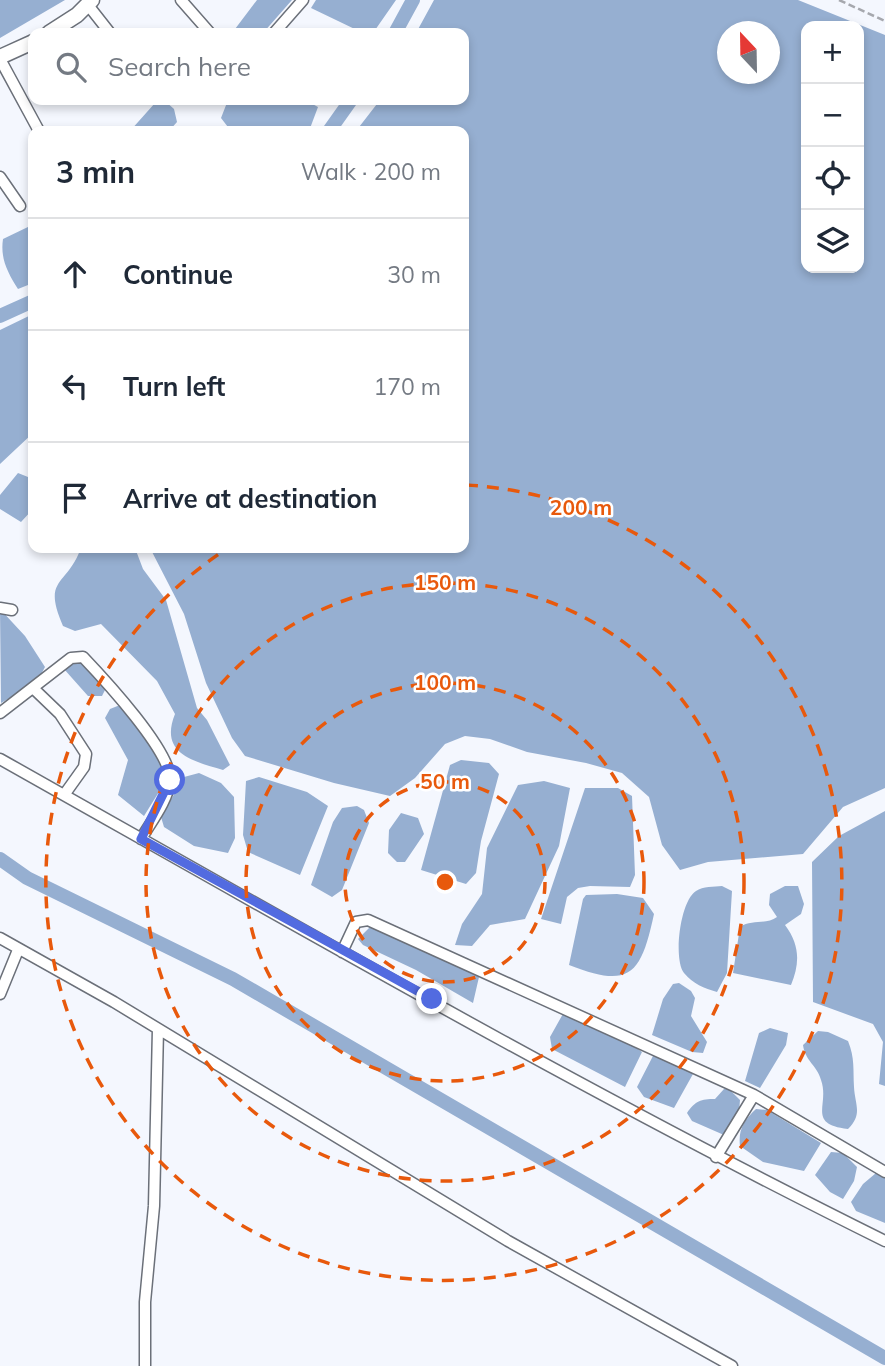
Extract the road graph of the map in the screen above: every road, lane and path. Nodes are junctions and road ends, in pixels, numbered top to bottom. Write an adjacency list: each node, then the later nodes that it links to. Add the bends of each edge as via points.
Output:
1 (181, 0): 8 (street)
2 (303, 0): 9 (street)
3 (839, 0): 5 (path)
4 (90, 2): 6 (street); 7 (street)
5 (885, 21)
6 (56, 28)
7 (107, 28)
8 (206, 28)
9 (278, 28)
10 (28, 44): 11 (street)
11 (0, 58): 12 (street)
12 (36, 126)
13 (0, 177): 14 (street)
14 (20, 206)
15 (34, 689): 16 (street); 18 (street, via 60,715 86,754 84,767); 19 (street, via 71,658 83,657 151,738 169,769 170,780)
16 (0, 713)
17 (0, 760): 18 (street)
18 (64, 796): 19 (street)
19 (141, 839): 22 (street)
20 (0, 939): 21 (street)
21 (18, 950): 23 (street); 24 (street)
22 (342, 952): 25 (street, via 356,922 368,920); 26 (street)
23 (0, 994)
24 (158, 1029): 29 (street); 30 (street, via 508,1241)
25 (754, 1095): 26 (street); 27 (street)
26 (716, 1157): 28 (street)
27 (885, 1172)
28 (885, 1241)
29 (145, 1366)
30 (732, 1366)

